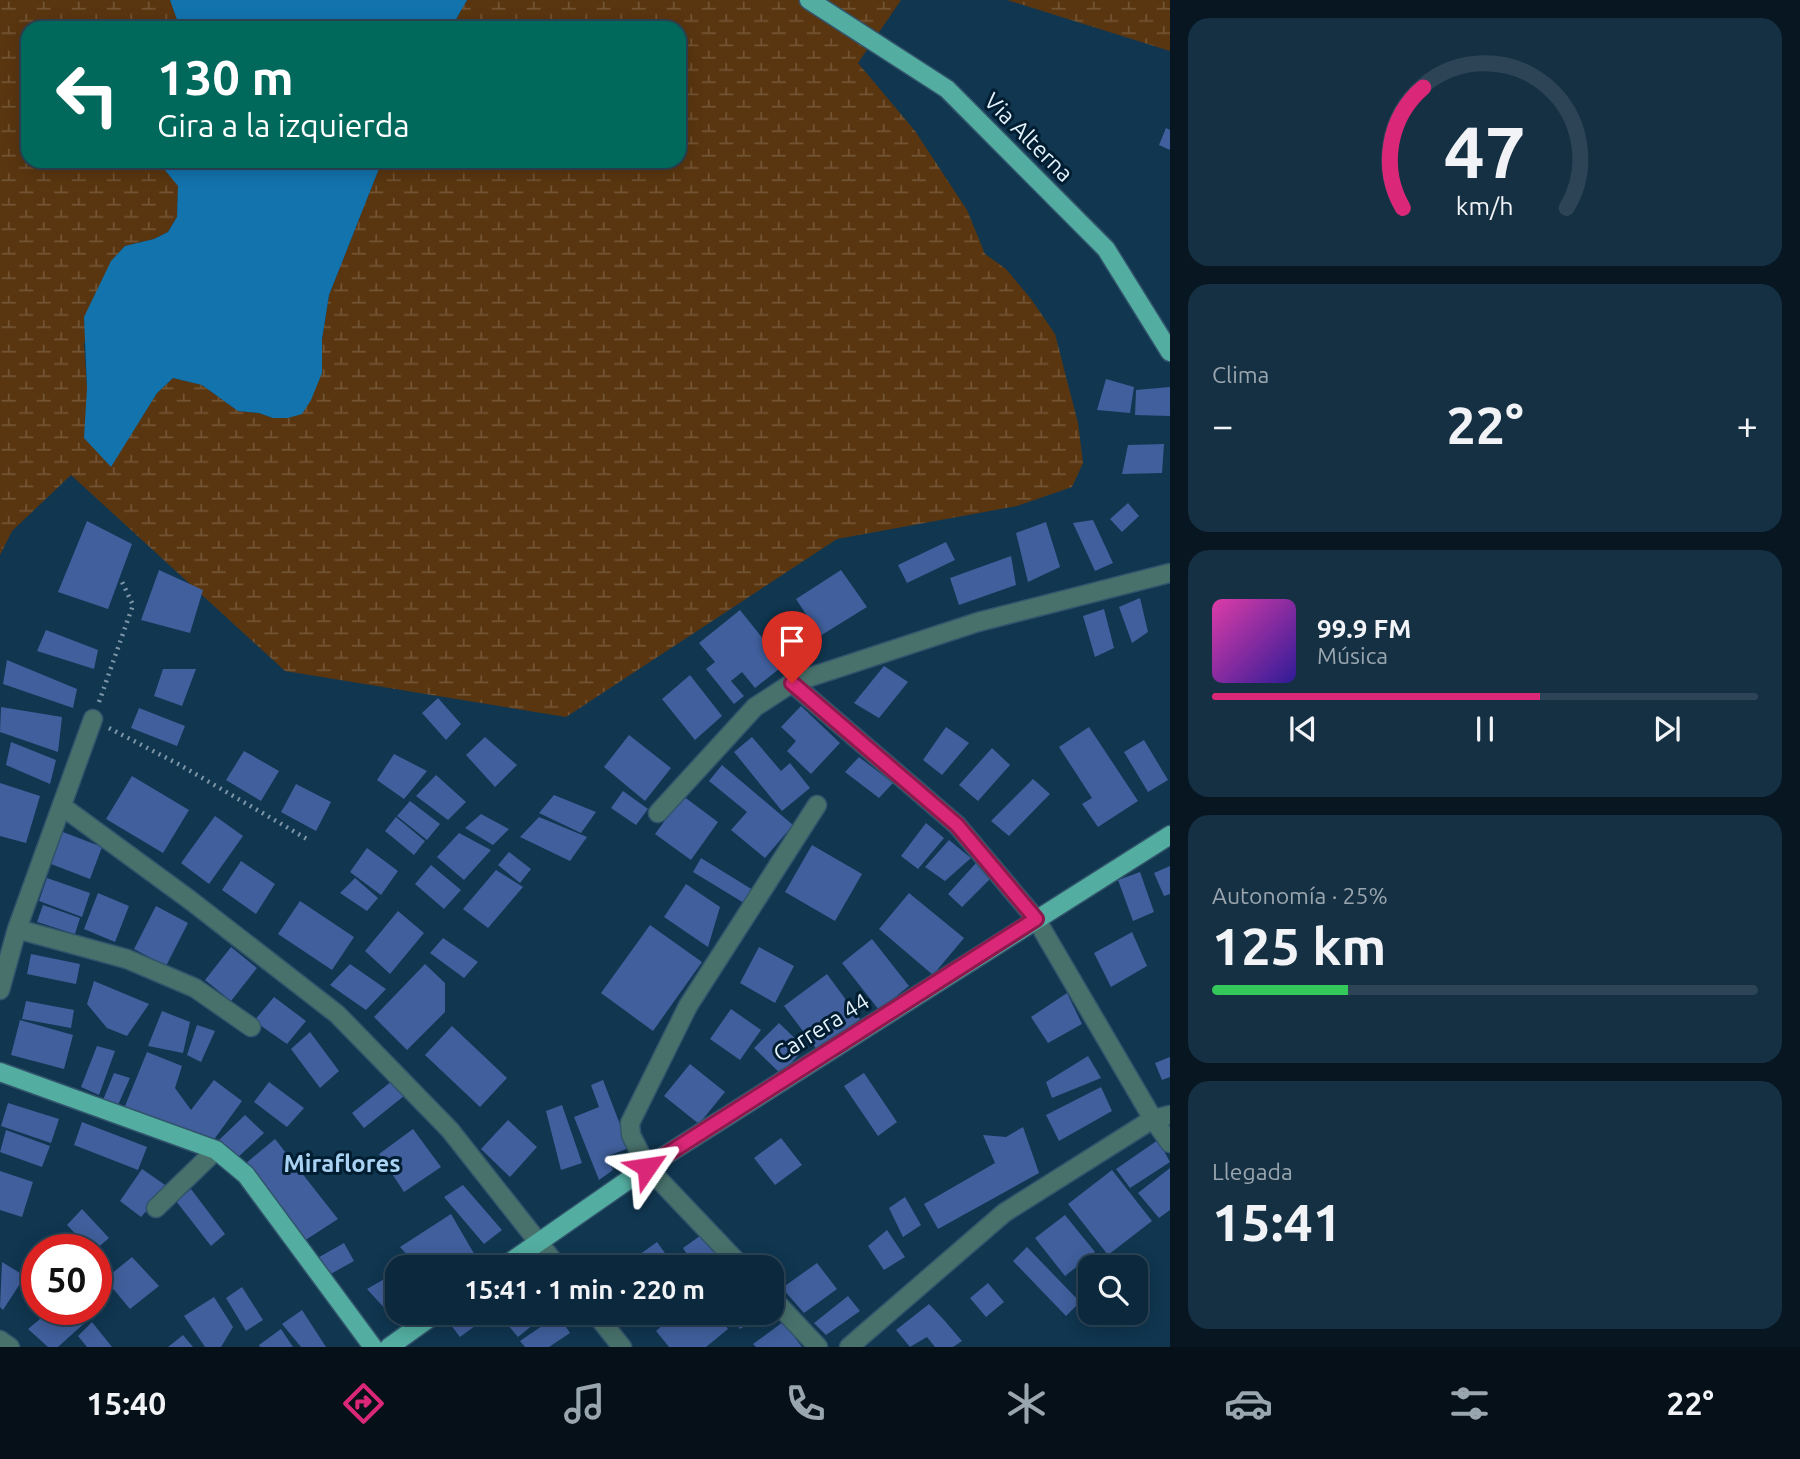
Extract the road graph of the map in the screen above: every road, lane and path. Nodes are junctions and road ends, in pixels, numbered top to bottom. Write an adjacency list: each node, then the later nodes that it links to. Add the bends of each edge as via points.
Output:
1 (809, 0): 2 (main road, Via Alterna, via 947,89 1106,249)
2 (1170, 352)
3 (1170, 573): 5 (street, via 978,622)
4 (122, 582): 6 (path, via 134,605)
5 (792, 683): 9 (street, via 755,707); 12 (street, via 957,825)
6 (93, 719): 8 (street); 11 (path)
7 (817, 805): 20 (street, via 688,1006 631,1123 631,1135)
8 (63, 807): 13 (street); 22 (street, via 337,1014 450,1130)
9 (658, 813)
10 (1170, 835): 12 (main road, Carrera 44)
11 (307, 839)
12 (1036, 919): 17 (street); 20 (main road, Carrera 44)
13 (17, 929): 14 (street); 15 (street, via 138,964 195,988)
14 (0, 990)
15 (251, 1027)
16 (0, 1072): 19 (main road)
17 (1161, 1117): 18 (street); 35 (street, via 1004,1213)
18 (1170, 1143)
19 (216, 1150): 21 (street); 31 (main road, via 246,1175)
20 (647, 1167): 22 (main road, Carrera 44); 25 (street)
21 (156, 1209)
22 (538, 1242): 23 (main road, Carrera 44); 24 (street)
23 (520, 1255)
24 (548, 1255)
25 (731, 1255)
26 (784, 1311): 34 (street)
27 (420, 1325): 32 (main road)
28 (604, 1325): 33 (street)
29 (0, 1340): 30 (street)
30 (10, 1347)
31 (373, 1347)
32 (389, 1347)
33 (621, 1347)
34 (818, 1347)
35 (849, 1347)

